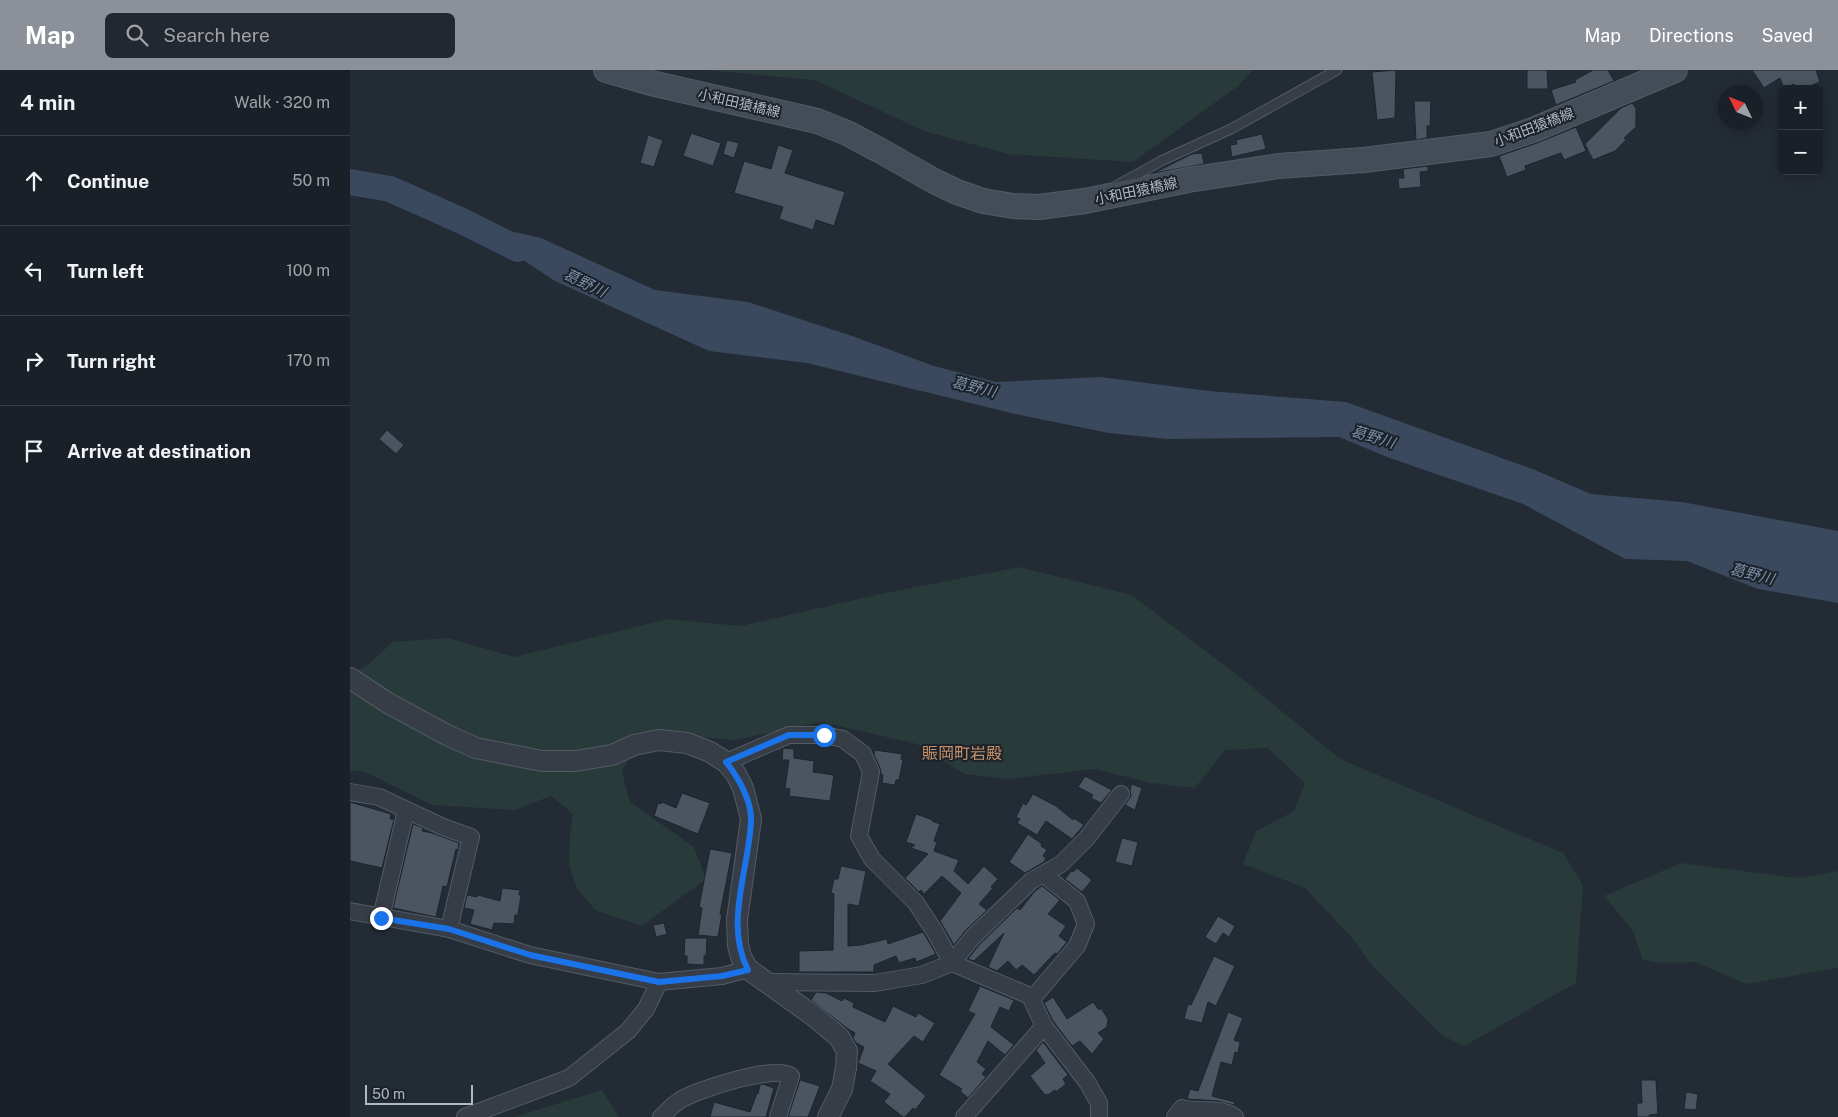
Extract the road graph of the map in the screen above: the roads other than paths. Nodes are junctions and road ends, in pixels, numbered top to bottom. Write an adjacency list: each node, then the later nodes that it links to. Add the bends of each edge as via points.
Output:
1 (606, 70): 4 (main road, 小和田猿橋線, via 817,121 847,133 934,181 982,201 1039,207)
2 (1337, 70): 4 (lane, via 1232,129 1152,165)
3 (1675, 70): 4 (main road, 小和田猿橋線, via 1533,130 1491,144 1364,160 1279,166 1188,180)
4 (1103, 198)
5 (350, 678): 6 (street, via 388,703 476,748 542,762 575,761 612,755 634,744 659,740 687,743)
6 (726, 762): 14 (street, via 789,735 824,735 843,739 863,754 871,772 859,836 872,859 916,903); 15 (street, via 743,788 751,819 737,920 738,945)
7 (350, 792): 9 (street, via 379,798)
8 (1121, 794): 10 (street, via 1087,838 1061,864)
9 (406, 810): 12 (street); 13 (street, via 470,837)
10 (1044, 875): 14 (street, via 1024,887 972,938); 18 (street, via 1077,901 1086,924 1077,946)
11 (350, 911): 12 (street)
12 (381, 918): 13 (street)
13 (449, 929): 16 (street, via 530,955)
14 (952, 963): 17 (street, via 922,975 875,983); 18 (street, via 1030,996)
15 (748, 970): 16 (street); 17 (street)
16 (659, 982): 20 (street, via 646,1009 628,1031 569,1078)
17 (766, 982): 23 (street, via 840,1037 847,1051 842,1089)
18 (1032, 1000): 19 (street)
19 (1044, 1026): 24 (street); 25 (street, via 1087,1082 1099,1103)
20 (465, 1117)
21 (661, 1117): 22 (street, via 678,1101 711,1086 776,1072 791,1076)
22 (778, 1117)
23 (828, 1117)
24 (964, 1117)
25 (1099, 1117)
26 (1175, 1117): 27 (street, via 1182,1108 1222,1111)
27 (1234, 1117)

